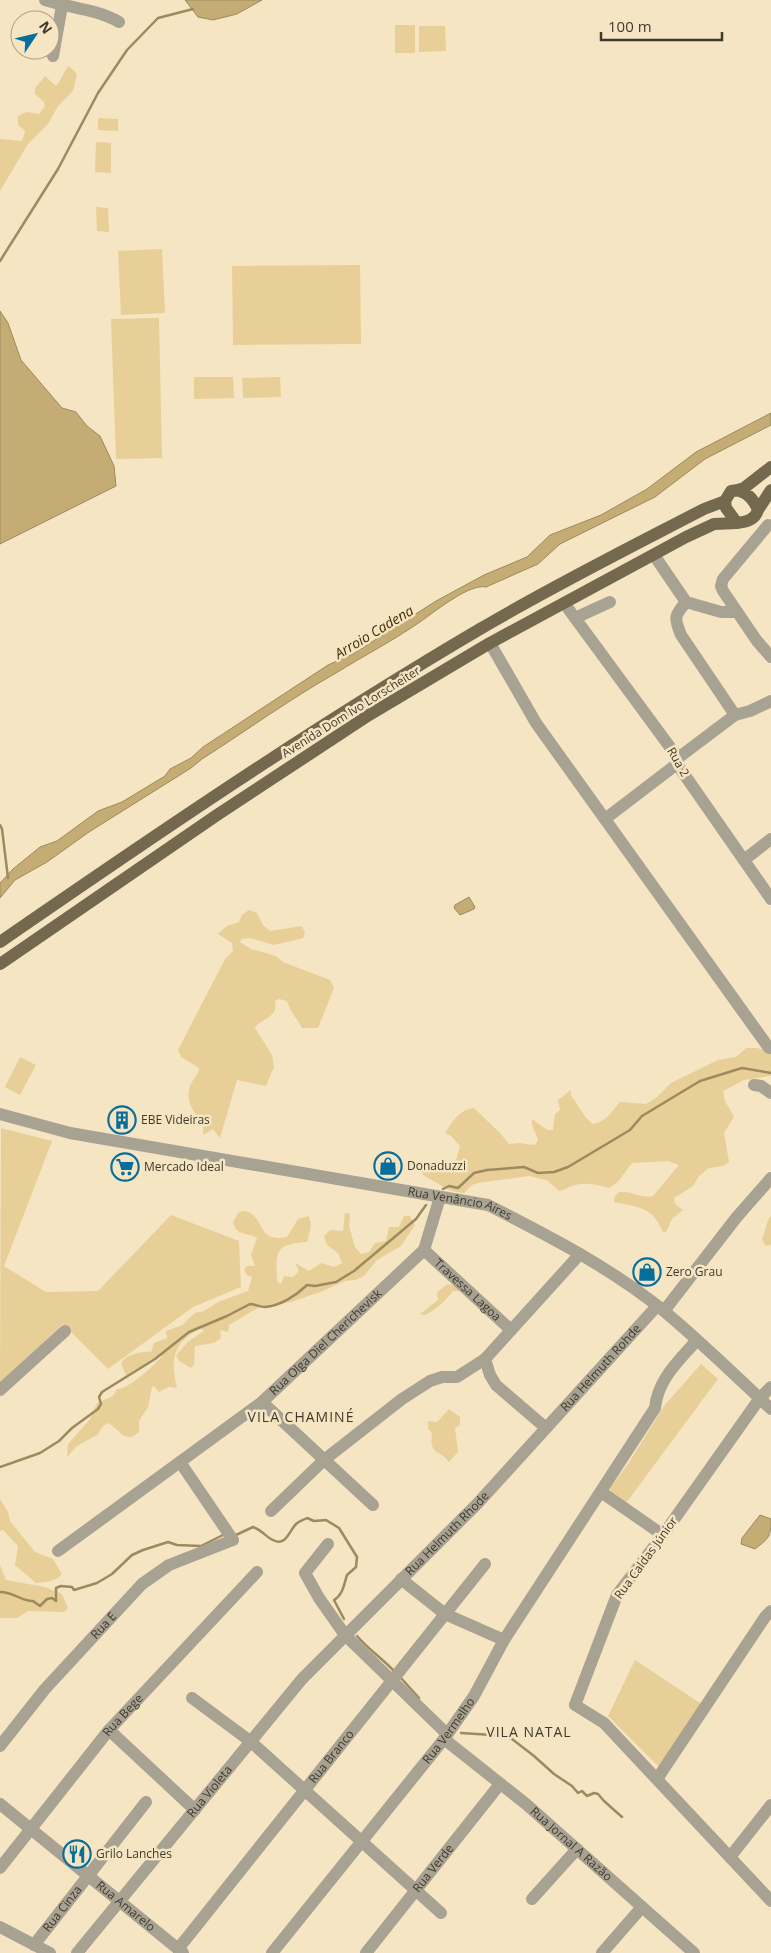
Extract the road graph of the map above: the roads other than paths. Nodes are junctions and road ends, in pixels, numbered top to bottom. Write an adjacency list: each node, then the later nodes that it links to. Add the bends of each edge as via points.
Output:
1 (45, 0): 2 (street)
2 (62, 3): 3 (street)
3 (119, 22)
4 (771, 467): 5 (main road, Avenida Dom Ivo Lorscheiter)
5 (738, 490): 7 (main road, Avenida Dom Ivo Lorscheiter, via 731,491); 8 (main road, via 750,497)
6 (771, 490): 8 (main road)
7 (725, 501): 9 (main road, via 726,508); 26 (main road, Avenida Dom Ivo Lorscheiter, via 548,591 358,702 207,799)
8 (758, 512): 9 (main road, Avenida Dom Ivo Lorscheiter, via 752,519); 10 (street)
9 (737, 522): 11 (main road, Avenida Dom Ivo Lorscheiter, via 714,524)
10 (770, 526): 15 (street, via 721,586)
11 (654, 555): 13 (street); 14 (main road, Avenida Dom Ivo Lorscheiter)
12 (610, 602): 16 (street)
13 (686, 602): 15 (street, via 722,612); 20 (street, via 676,614 676,623)
14 (564, 603): 16 (street, Rua 2); 17 (main road, Avenida Dom Ivo Lorscheiter)
15 (737, 612): 18 (street)
16 (575, 618): 21 (street, Rua 2)
17 (490, 643): 22 (street, via 536,723); 27 (main road, Avenida Dom Ivo Lorscheiter, via 368,715)
18 (771, 657)
19 (771, 701): 20 (street)
20 (735, 715): 21 (street)
21 (678, 761): 22 (street); 24 (street, Rua 2)
22 (605, 819): 28 (street)
23 (771, 839): 24 (street)
24 (744, 860): 25 (street, Rua 2)
25 (771, 899)
26 (0, 942)
27 (0, 964)
28 (769, 1048)
29 (754, 1085): 30 (street)
30 (771, 1093)
31 (0, 1114): 33 (street, Rua Venâncio Aires, via 70,1132)
32 (771, 1178): 36 (street, Rua Helmuth Rohde)
33 (440, 1197): 34 (street); 35 (street, Rua Venâncio Aires, via 488,1206)
34 (424, 1250): 37 (street, Travessa Lagoa); 44 (street, Rua Olga Diel Cherichevisk)
35 (580, 1254): 36 (street, Rua Venâncio Aires); 37 (street)
36 (660, 1309): 39 (street, Rua Venâncio Aires); 46 (street, Rua Helmuth Rohde)
37 (511, 1330): 40 (street)
38 (64, 1331): 42 (street)
39 (696, 1341): 43 (street, Rua Venâncio Aires); 49 (street, Rua Vermelho, via 665,1378 657,1394 655,1408)
40 (485, 1359): 46 (street, via 496,1384); 47 (street, via 457,1378 442,1377 430,1381)
41 (771, 1386): 43 (street, Rua Caldas Júnior)
42 (0, 1390)
43 (760, 1398): 45 (street, Rua Venâncio Aires); 52 (street, Rua Caldas Júnior)
44 (262, 1402): 47 (street); 48 (street, Rua Olga Diel Cherichevisk)
45 (771, 1409)
46 (546, 1428): 57 (street, Rua Helmuth Rhode, via 478,1503)
47 (324, 1460): 50 (street); 51 (street)
48 (180, 1462): 54 (street, Rua Olga Diel Cherichevisk); 67 (street, Rua E, via 233,1540 168,1565 142,1584 45,1689)
49 (601, 1492): 52 (street); 61 (street, Rua Vermelho)
50 (373, 1505)
51 (271, 1511)
52 (663, 1535): 68 (street, Rua Caldas Júnior, via 617,1595 575,1705 604,1723)
53 (328, 1544): 60 (street, Rua Jornal A Razão, via 305,1574)
54 (58, 1551)
55 (485, 1564): 59 (street, Rua Branco)
56 (257, 1572): 64 (street, Rua Bege)
57 (401, 1579): 59 (street); 60 (street, Rua Helmuth Rhode)
58 (771, 1611): 68 (street)
59 (445, 1614): 61 (street); 62 (street, Rua Branco)
60 (345, 1635): 62 (street, Rua Jornal A Razão); 66 (street, Rua Violeta, via 302,1679)
61 (504, 1640): 65 (street, Rua Vermelho, via 474,1696)
62 (392, 1681): 65 (street, Rua Jornal A Razão); 70 (street, Rua Branco)
63 (192, 1698): 66 (street)
64 (109, 1730): 74 (street); 75 (street, Rua Bege)
65 (446, 1737): 69 (street, Rua Jornal A Razão); 76 (street, Rua Vermelho)
66 (250, 1741): 70 (street); 74 (street, Rua Violeta)
67 (0, 1746)
68 (657, 1779): 78 (street, Rua Caldas Júnior)
69 (500, 1784): 77 (street, Rua Jornal A Razão); 81 (street, Rua Verde)
70 (305, 1790): 76 (street); 89 (street, Rua Branco)
71 (146, 1802): 80 (street, Rua Cinza)
72 (0, 1804): 75 (street, Rua Amarelo)
73 (771, 1805): 78 (street)
74 (195, 1810): 84 (street, Rua Violeta)
75 (31, 1829): 79 (street, Rua Bege); 80 (street, Rua Amarelo)
76 (362, 1841): 81 (street); 92 (street, Rua Vermelho)
77 (577, 1849): 82 (street); 85 (street, Rua Jornal A Razão)
78 (730, 1857): 83 (street, Rua Caldas Júnior)
79 (0, 1868)
80 (88, 1875): 84 (street, Rua Amarelo); 88 (street, Rua Cinza)
81 (416, 1890): 86 (street); 93 (street, Rua Verde)
82 (532, 1899)
83 (771, 1900)
84 (119, 1901): 89 (street, Rua Amarelo); 91 (street, Rua Violeta)
85 (642, 1907): 94 (street); 95 (street, Rua Jornal A Razão)
86 (441, 1912)
87 (0, 1927): 88 (street)
88 (34, 1945): 90 (street)
89 (181, 1951)
90 (50, 1953)
91 (77, 1953)
92 (272, 1953)
93 (366, 1953)
94 (602, 1953)
95 (694, 1953)

